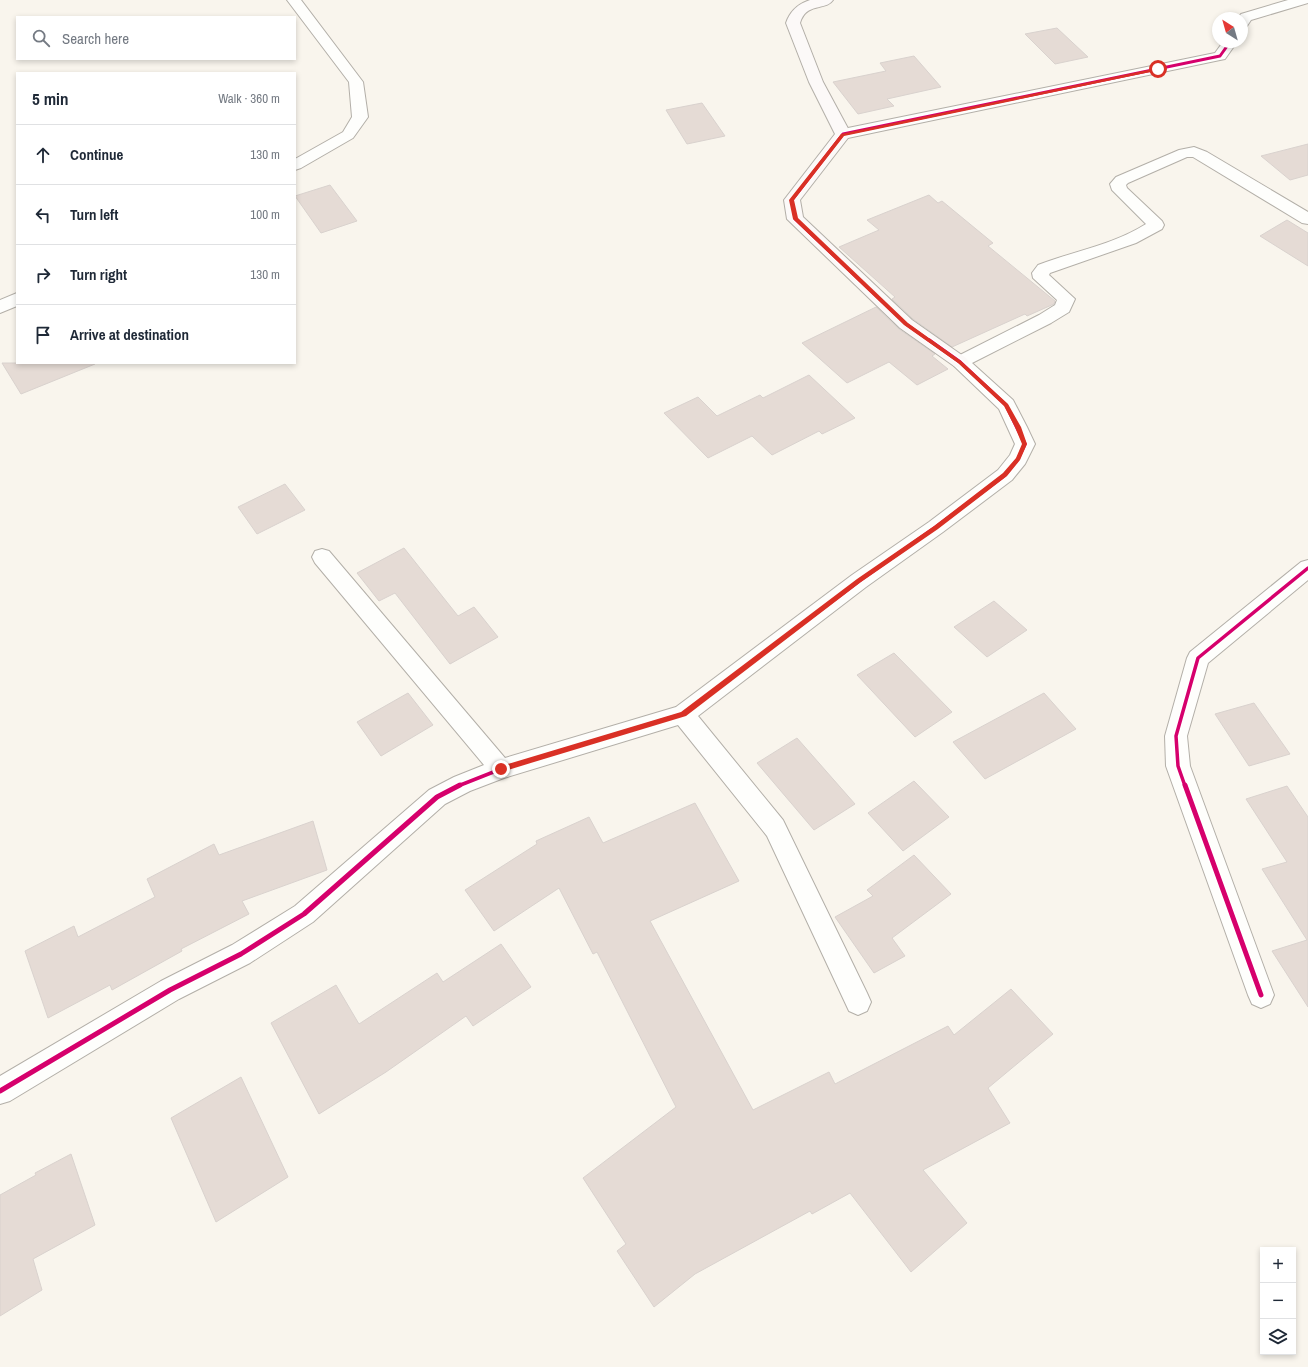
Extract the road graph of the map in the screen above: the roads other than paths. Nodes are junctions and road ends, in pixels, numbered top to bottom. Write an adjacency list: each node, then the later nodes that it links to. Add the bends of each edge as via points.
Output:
1 (294, 0): 7 (street, via 356,82 360,117 348,134)
2 (826, 0): 6 (street, via 812,3 800,10 795,15 794,23 816,82)
3 (1303, 0): 4 (street)
4 (1248, 16)
5 (1226, 48): 6 (street, via 1220,56)
6 (843, 134): 11 (street, via 792,200 795,219 906,324)
7 (296, 164)
8 (1308, 219): 11 (street, via 1202,155 1194,152 1184,153 1127,177 1118,184 1120,190 1156,225 1124,242 1044,269 1040,273 1042,278 1066,299 1063,308)
9 (16, 299): 10 (street)
10 (0, 307)
11 (960, 362): 14 (street, via 1006,405 1025,444 1018,459 1005,474 936,527 859,581)
12 (322, 557): 15 (street)
13 (1308, 568): 16 (street, via 1198,658 1176,736 1178,766)
14 (683, 714): 15 (street); 17 (street, via 775,828)
15 (501, 769): 18 (street, via 437,797 304,914 241,954 170,990)
16 (1261, 995)
17 (858, 1002)
18 (0, 1091)

